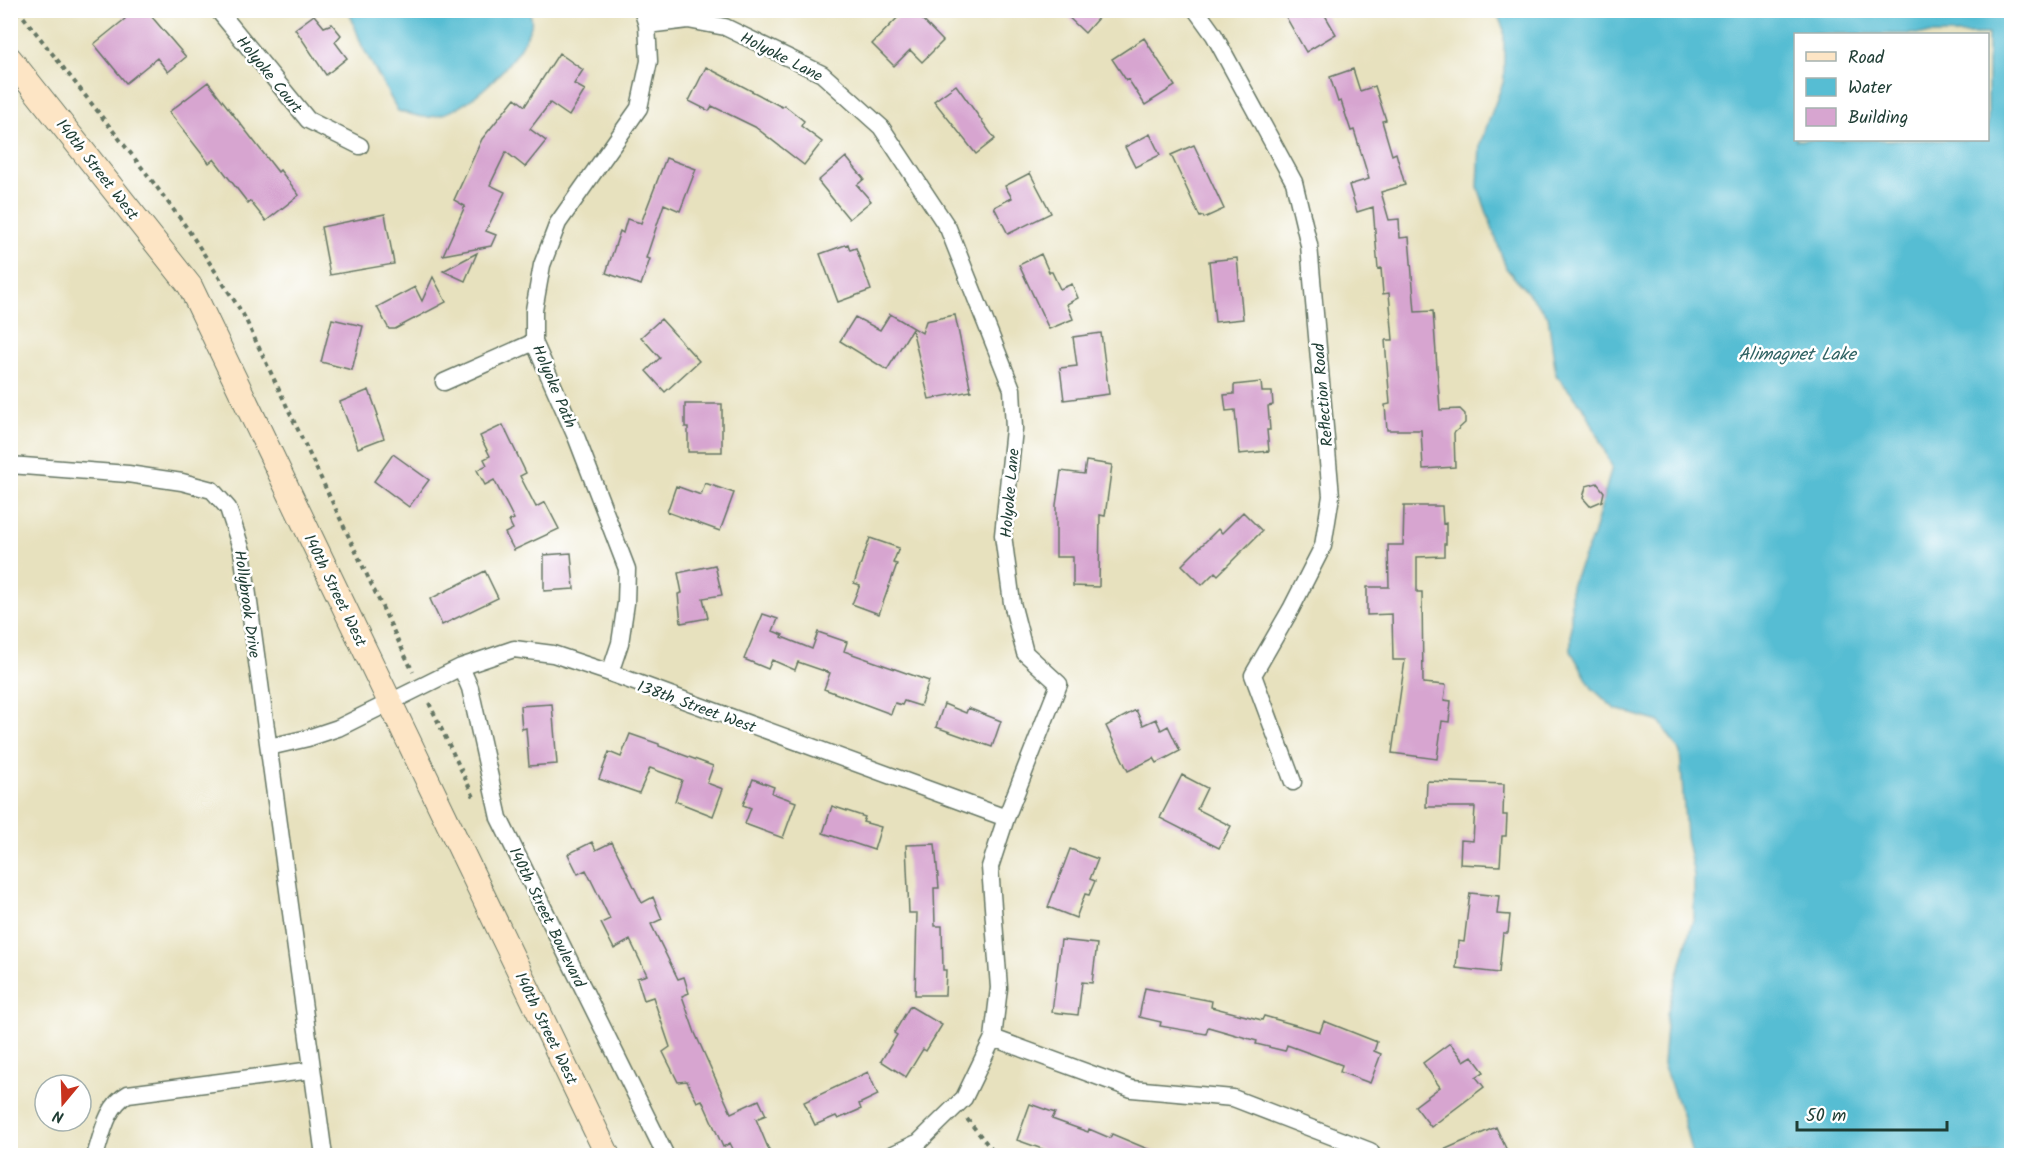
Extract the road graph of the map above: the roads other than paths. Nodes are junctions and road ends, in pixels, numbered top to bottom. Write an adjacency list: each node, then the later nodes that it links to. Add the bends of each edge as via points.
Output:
1 (218, 10): 5 (street, Holyoke Court, via 308,120)
2 (1196, 10): 13 (street, Reflection Road, via 1214,35 1294,182 1309,245 1331,496 1323,546 1253,675)
3 (645, 18): 6 (street, Holyoke Path, via 649,61 639,108 558,223 542,265 534,310); 14 (street, Holyoke Lane, via 725,27 822,74 881,127 948,228 1012,389 1014,429 1003,535 1012,603 1025,653 1059,684)
4 (10, 59): 11 (street, 140th Street West, via 190,286)
5 (360, 146)
6 (534, 342): 7 (street); 10 (street, Holyoke Path, via 577,439 627,569 620,643)
7 (444, 382)
8 (10, 465): 12 (street, Hollybrook Drive, via 128,474 212,490 228,508 242,551)
9 (461, 667): 10 (street, 138th Street West, via 514,649 552,654); 11 (street, 138th Street West); 20 (street, 140th Street Boulevard, via 470,688 499,818)
10 (610, 673): 14 (street, 138th Street West)
11 (389, 701): 12 (street, 138th Street West, via 338,728); 19 (street, 140th Street West)
12 (269, 747): 16 (street, Hollybrook Drive)
13 (1293, 782)
14 (1005, 818): 15 (street, Holyoke Lane, via 990,867 999,988)
15 (993, 1038): 21 (street, Holyoke Lane, via 964,1098 919,1142); 22 (street, via 1132,1089 1233,1098)
16 (312, 1070): 17 (street, via 128,1094 114,1105); 18 (street, Hollybrook Drive)
17 (95, 1155)
18 (324, 1155)
19 (608, 1155)
20 (666, 1155)
21 (890, 1155)
22 (1373, 1155)

